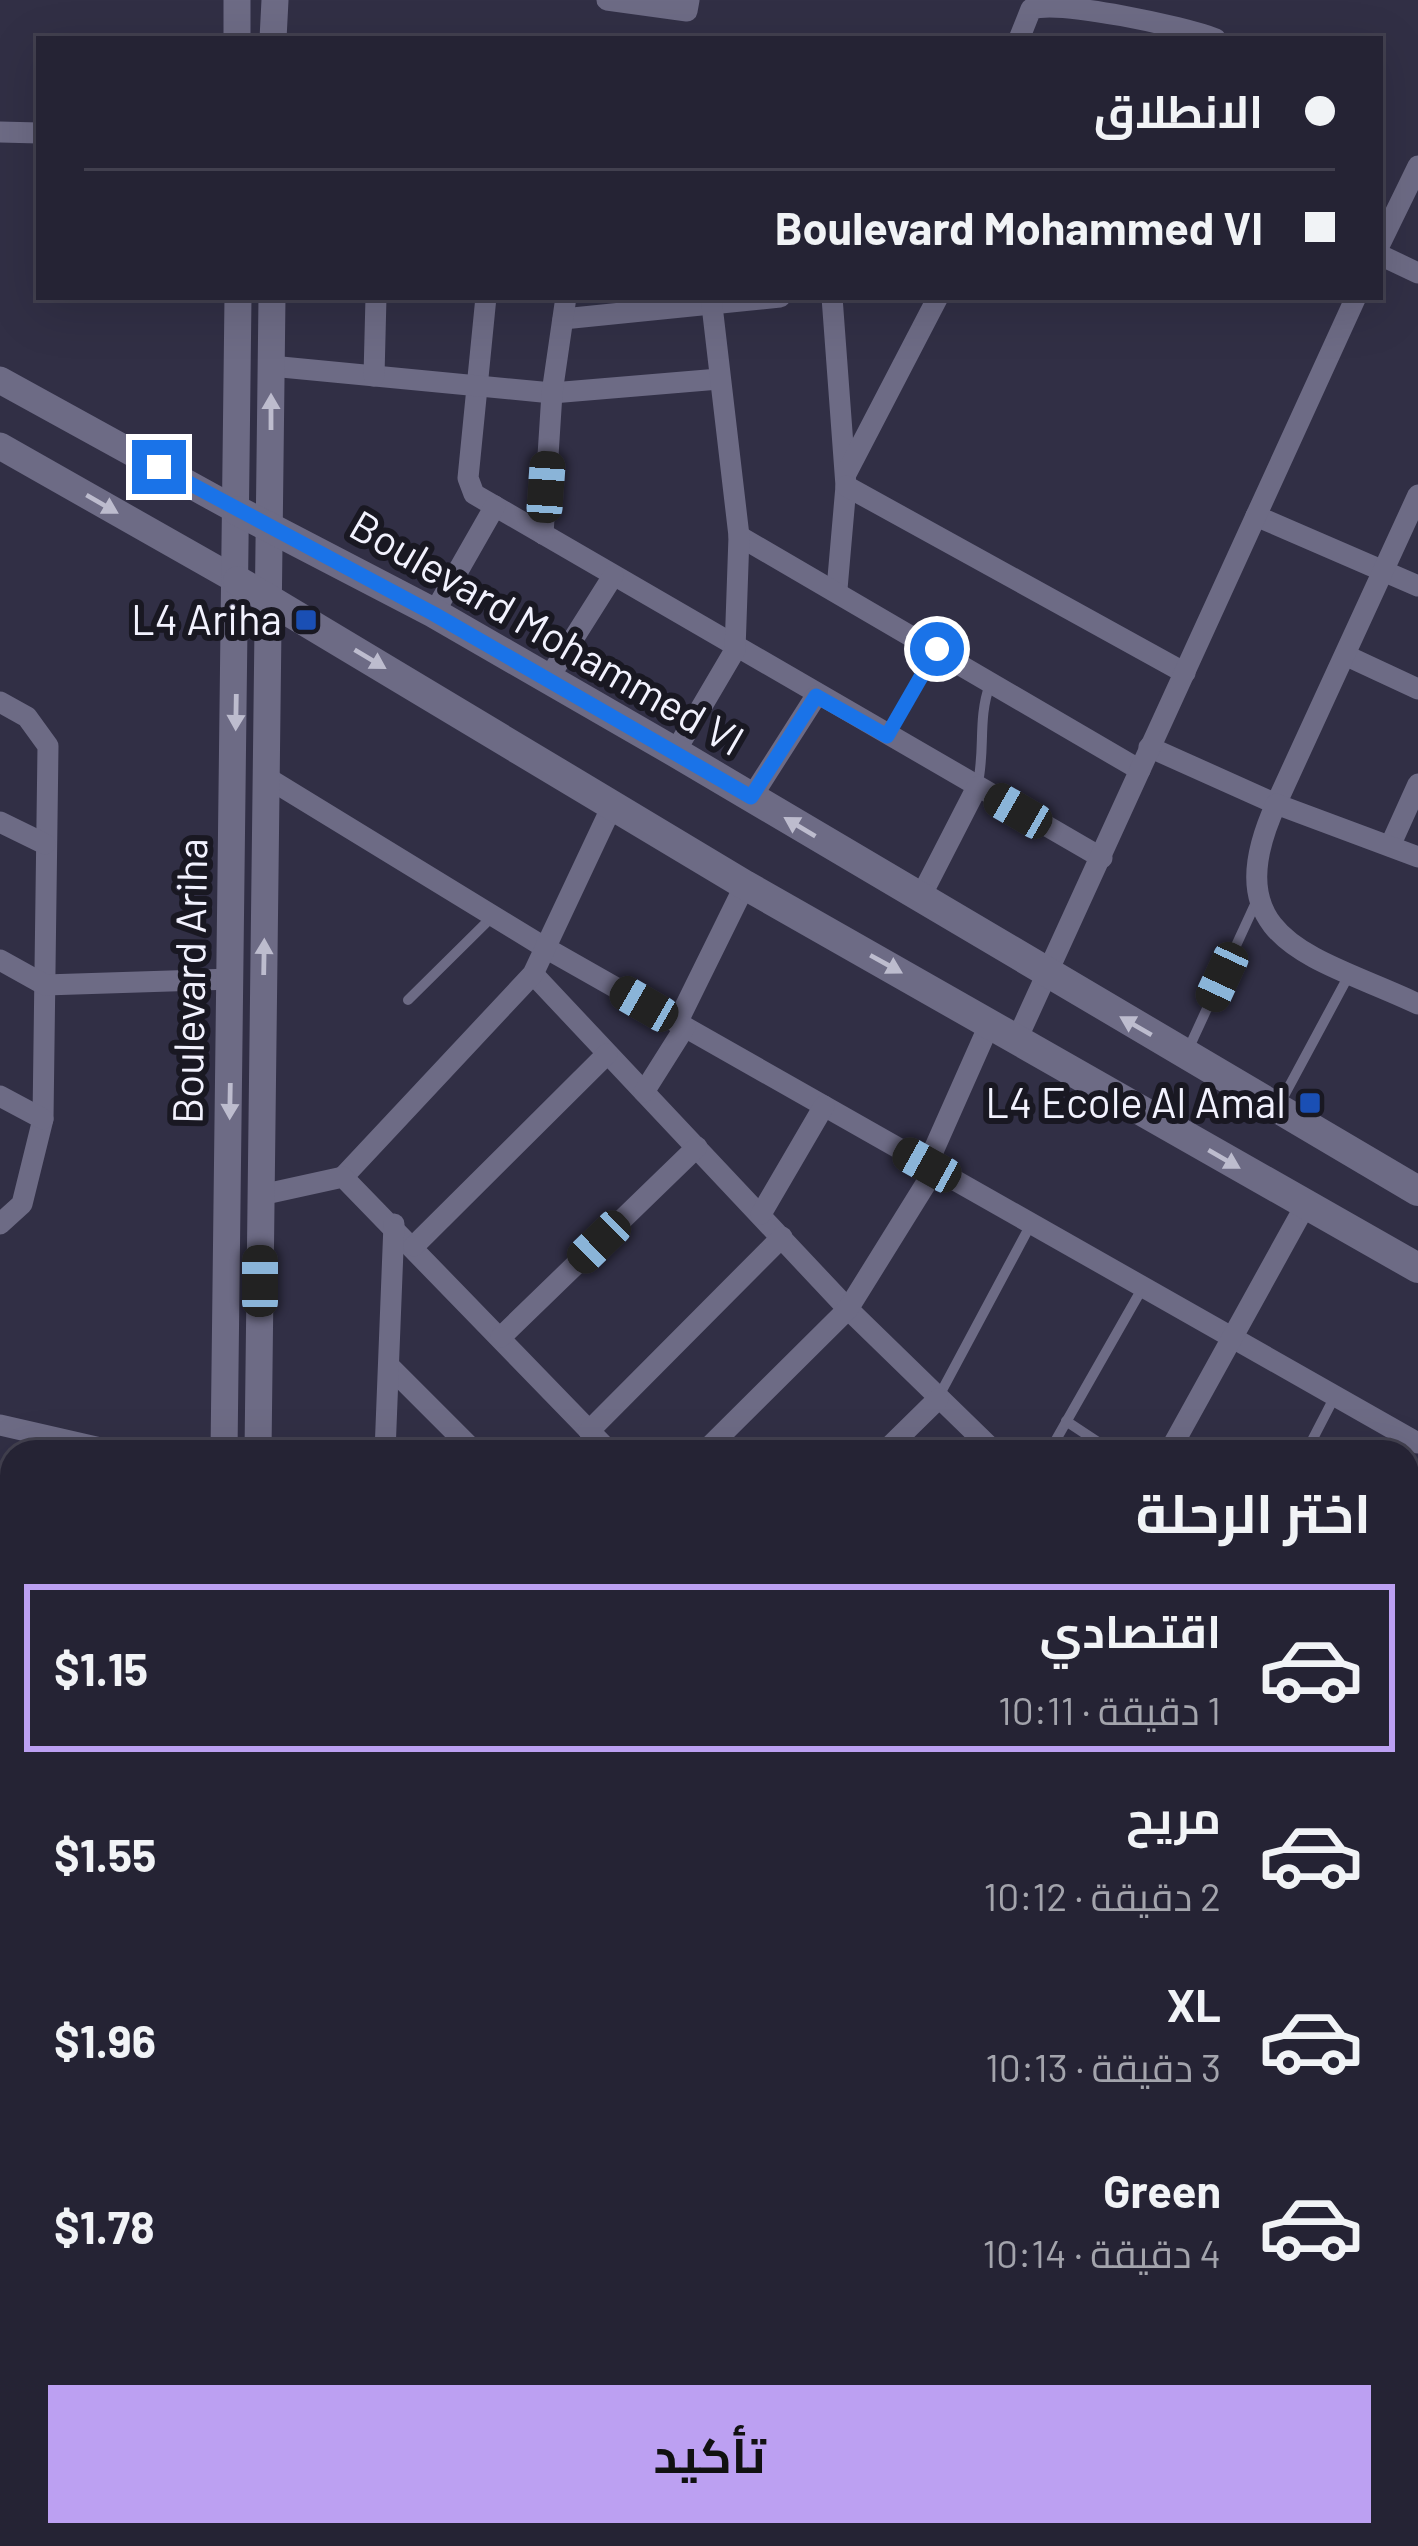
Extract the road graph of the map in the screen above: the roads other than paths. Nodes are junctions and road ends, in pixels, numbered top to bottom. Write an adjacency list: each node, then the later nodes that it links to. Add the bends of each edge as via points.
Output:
1 (237, 0): 5 (street)
2 (275, 0): 6 (street)
3 (608, 0): 4 (street, via 687,10)
4 (688, 0)
5 (237, 36)
6 (273, 36)
7 (1020, 36): 8 (street, via 1031,9 1044,4)
8 (1204, 36)
9 (0, 132): 10 (street)
10 (36, 133)
11 (1418, 166): 12 (street)
12 (1383, 238)
13 (1383, 256): 14 (street)
14 (1418, 273)
15 (238, 300): 34 (street, Boulevard Ariha)
16 (272, 300): 24 (street, Boulevard Ariha)
17 (376, 300): 25 (street)
18 (486, 300): 28 (street)
19 (711, 300): 23 (street); 27 (street)
20 (832, 300): 31 (street)
21 (936, 300): 31 (street)
22 (1355, 300): 35 (street)
23 (564, 308): 29 (street)
24 (271, 366): 25 (street); 36 (street, Boulevard Ariha, one-way to 24)
25 (374, 376): 28 (street)
26 (0, 380): 34 (street, Boulevard Mohammed VI)
27 (719, 380): 29 (street); 38 (street)
28 (476, 386): 29 (street); 33 (street, via 469,490)
29 (552, 393): 37 (street)
30 (0, 446): 41 (street, one-way to 41)
31 (846, 481): 43 (street); 49 (street)
32 (1418, 495): 39 (street)
33 (495, 506): 37 (street); 45 (street)
34 (238, 511): 36 (main road, Boulevard Mohammed VI); 41 (street, Boulevard Ariha)
35 (1256, 516): 39 (street); 49 (street)
36 (271, 527): 44 (street, Boulevard Ariha); 45 (main road, Boulevard Mohammed VI)
37 (543, 534): 40 (street)
38 (739, 536): 43 (street); 47 (street)
39 (1384, 571): 42 (street); 48 (street)
40 (613, 576): 47 (street); 50 (street)
41 (238, 581): 44 (main road); 79 (street, Boulevard Ariha, one-way to 79)
42 (1418, 586)
43 (837, 589): 46 (street)
44 (269, 599): 59 (street, Boulevard Ariha); 63 (main road, one-way to 63)
45 (434, 614): 50 (main road, Boulevard Mohammed VI)
46 (937, 649): 51 (street); 55 (lane)
47 (735, 650): 53 (street); 57 (street)
48 (1347, 656): 52 (street); 64 (street)
49 (1185, 673): 56 (street)
50 (548, 679): 57 (main road, Boulevard Mohammed VI)
51 (991, 681): 58 (street); 61 (lane, via 981,710)
52 (1418, 689)
53 (816, 696): 55 (street); 62 (street)
54 (0, 702): 66 (street, via 27,718 48,746)
55 (887, 736): 61 (street)
56 (1149, 747): 58 (street); 64 (street)
57 (675, 752): 62 (main road, Boulevard Mohammed VI)
58 (1140, 770): 69 (street)
59 (266, 777): 73 (street); 96 (street, Boulevard Ariha, one-way to 59)
60 (1418, 784): 67 (street)
61 (977, 787): 69 (street); 71 (street)
62 (751, 797): 71 (main road, Boulevard Mohammed VI, one-way to 62)
63 (613, 804): 70 (main road); 74 (street)
64 (1276, 804): 67 (street); 72 (street, via 1258,854)
65 (0, 822): 66 (street)
66 (45, 844): 80 (street)
67 (1390, 846): 68 (street)
68 (1418, 857)
69 (1102, 858): 78 (street)
70 (746, 885): 83 (street); 84 (main road, one-way to 84)
71 (920, 898): 78 (main road, Boulevard Mohammed VI)
72 (1258, 899): 76 (street, via 1273,932); 86 (lane)
73 (493, 916): 74 (street); 81 (lane)
74 (544, 947): 77 (street); 83 (street)
75 (0, 960): 80 (street)
76 (1350, 972): 82 (street); 90 (lane)
77 (532, 974): 85 (street); 94 (street)
78 (1050, 976): 84 (street); 86 (main road, Boulevard Mohammed VI, one-way to 78)
79 (232, 980): 80 (street); 116 (street, Boulevard Ariha, one-way to 116)
80 (45, 985): 91 (street)
81 (408, 1000)
82 (1418, 1004)
83 (681, 1025): 87 (street); 89 (street)
84 (1004, 1030): 93 (street); 97 (main road, one-way to 97)
85 (607, 1054): 87 (street); 103 (street)
86 (1186, 1055): 90 (main road, Boulevard Mohammed VI)
87 (644, 1091): 92 (street)
88 (0, 1096): 91 (street)
89 (824, 1106): 93 (street); 98 (street)
90 (1277, 1108): 95 (main road, Boulevard Mohammed VI)
91 (43, 1120): 99 (street, via 22,1204)
92 (697, 1147): 98 (street); 107 (street)
93 (931, 1167): 101 (street); 106 (street)
94 (343, 1177): 96 (street); 100 (street)
95 (1418, 1191)
96 (261, 1195): 117 (street, Boulevard Ariha)
97 (1305, 1207): 104 (main road); 108 (street)
98 (761, 1214): 102 (street)
99 (0, 1224)
100 (394, 1224): 103 (street); 109 (street)
101 (1031, 1224): 105 (street); 111 (lane)
102 (782, 1237): 106 (street); 114 (street)
103 (414, 1246): 107 (street)
104 (1418, 1268)
105 (1142, 1287): 108 (street); 112 (lane)
106 (848, 1309): 111 (street); 121 (street)
107 (501, 1337): 114 (street)
108 (1233, 1339): 110 (street); 126 (street)
109 (390, 1366): 118 (street); 119 (street)
110 (1335, 1396): 127 (lane); 128 (street)
111 (938, 1400): 122 (street); 123 (street)
112 (1066, 1421): 124 (lane); 125 (lane)
113 (0, 1425): 115 (street)
114 (590, 1431): 120 (street)
115 (66, 1440)
116 (224, 1440)
117 (258, 1440)
118 (386, 1440)
119 (463, 1440)
120 (599, 1440)
121 (716, 1440)
122 (896, 1440)
123 (982, 1440)
124 (1055, 1440)
125 (1095, 1440)
126 (1176, 1440)
127 (1312, 1440)
128 (1413, 1440)

